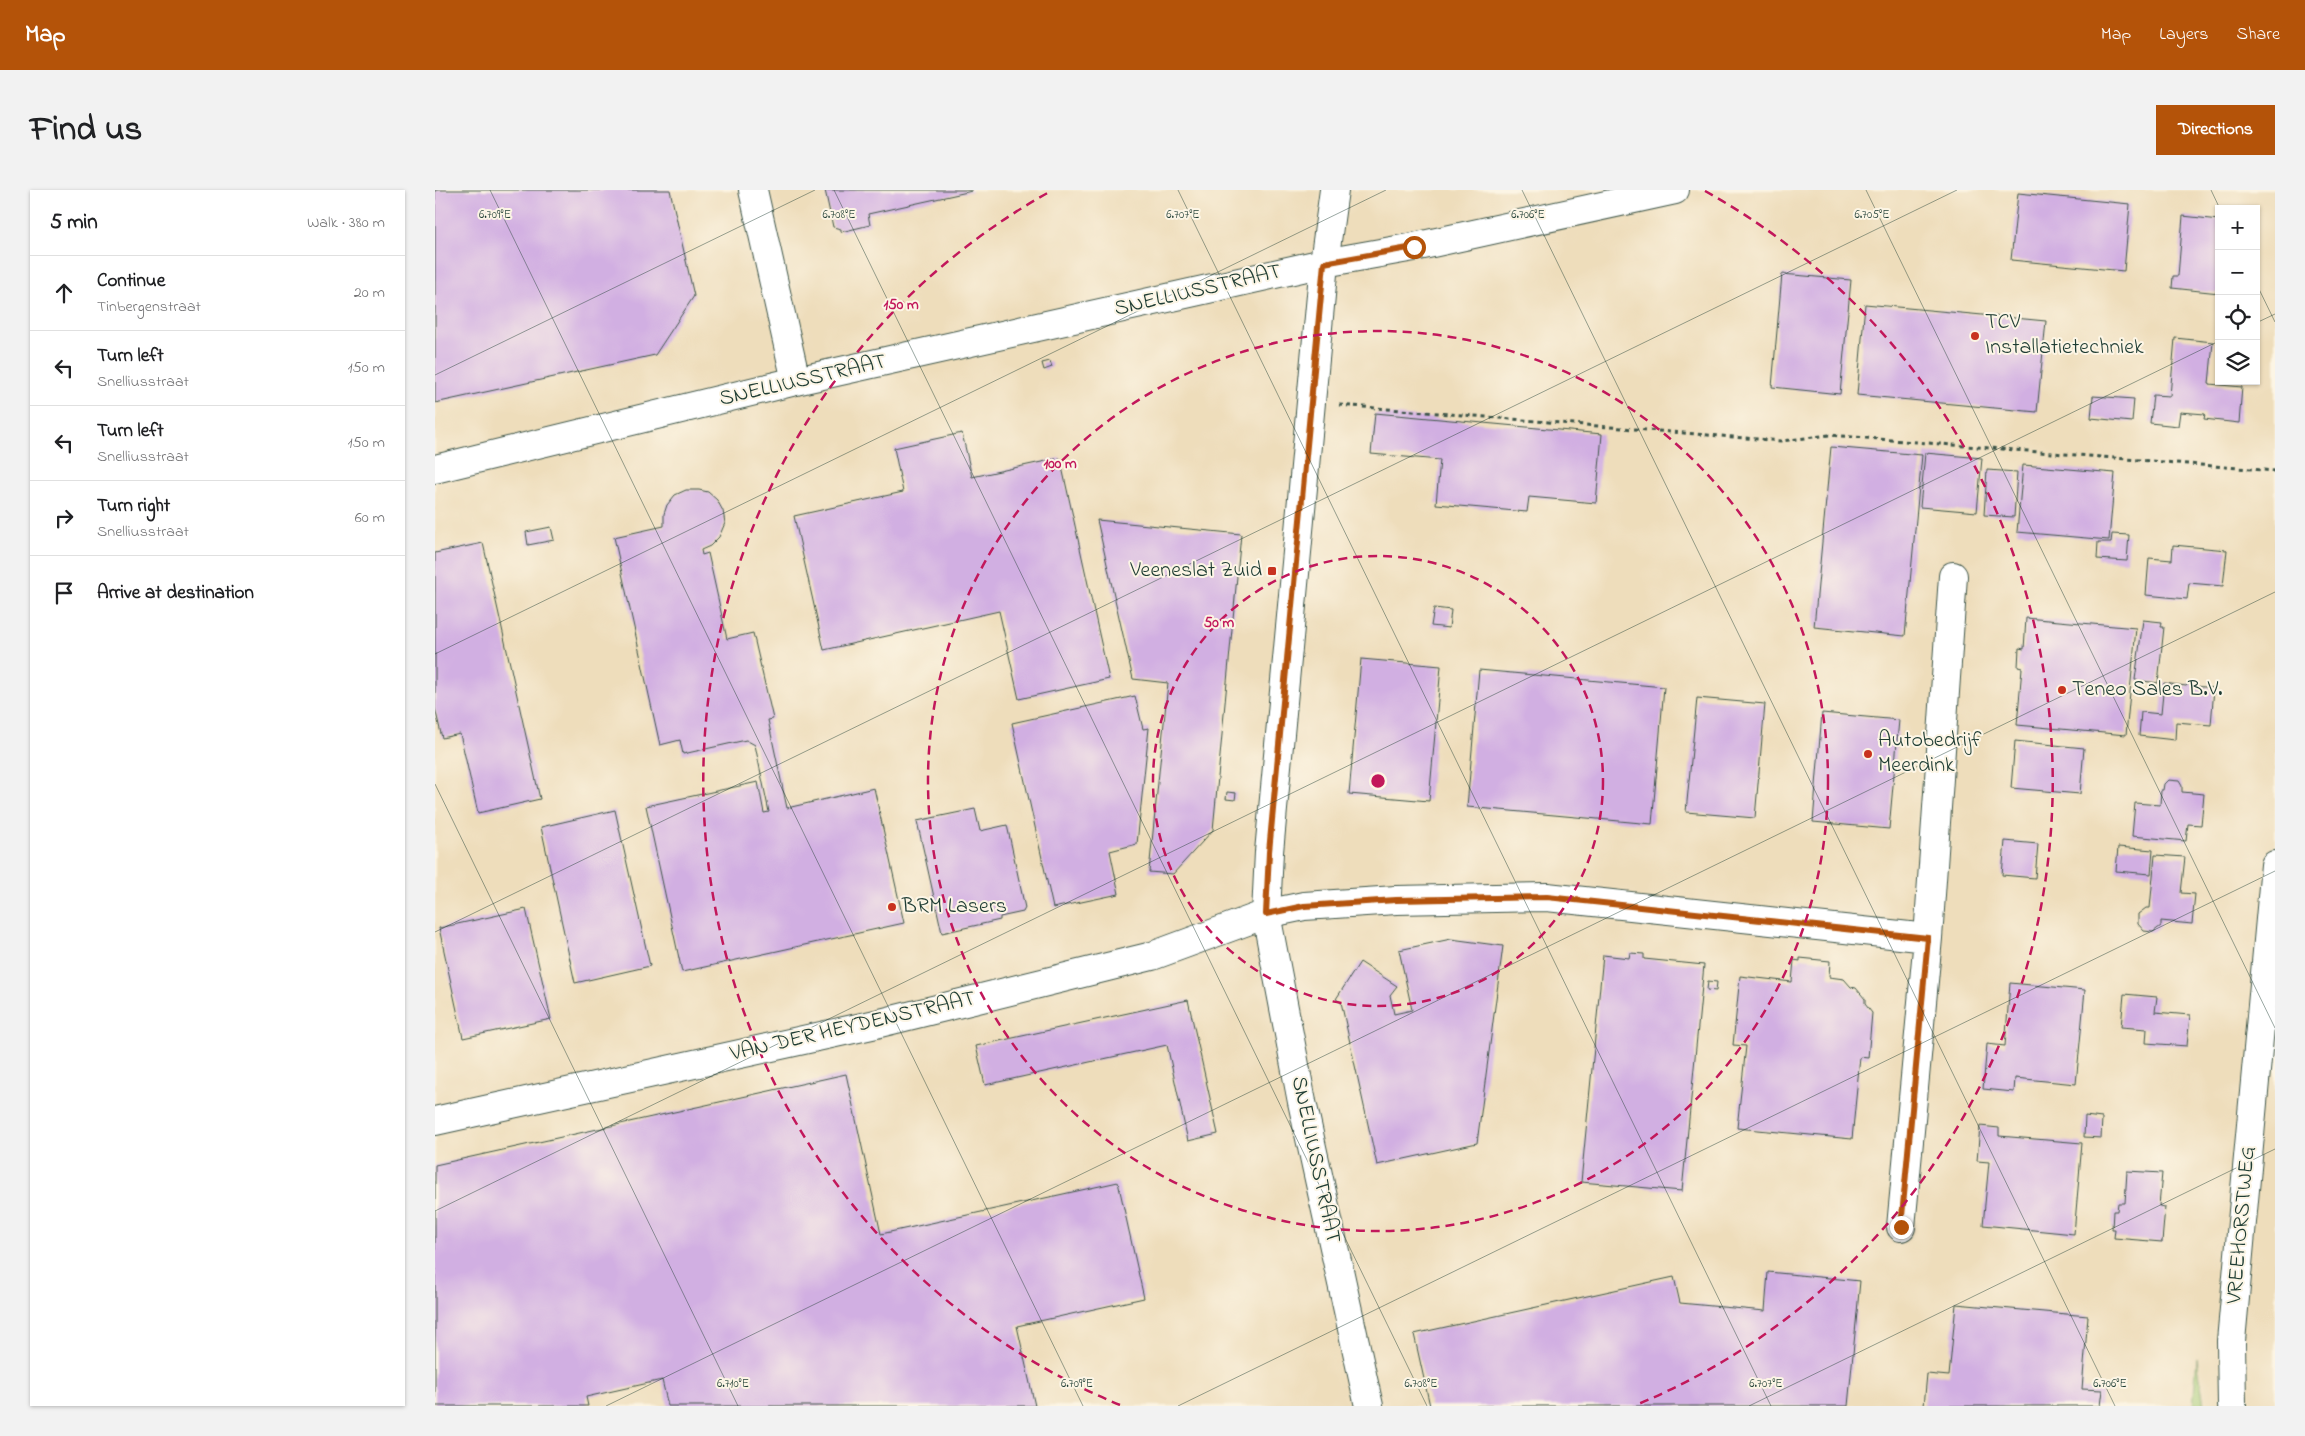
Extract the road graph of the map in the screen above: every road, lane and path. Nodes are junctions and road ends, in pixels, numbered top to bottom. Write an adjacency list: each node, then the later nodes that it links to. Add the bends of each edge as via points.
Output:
1 (753, 190): 5 (street)
2 (1334, 190): 4 (street)
3 (1675, 190): 4 (street, via 1414,247)
4 (1324, 263): 5 (street, SNELLIUSSTRAAT); 6 (street, SNELLIUSSTRAAT)
5 (796, 381): 7 (street, SNELLIUSSTRAAT)
6 (1311, 402): 8 (path, via 1782,442 1829,435); 11 (street, SNELLIUSSTRAAT)
7 (435, 469)
8 (2275, 471)
9 (1953, 576): 12 (street)
10 (2275, 865): 16 (street, VREEHORSTWEG, via 2231,1341)
11 (1266, 914): 12 (street, via 1304,906 1547,897); 13 (street, VAN DER HEYDENSTRAAT, via 1152,956 876,1024); 15 (street, SNELLIUSSTRAAT, via 1302,1102)
12 (1928, 938): 14 (street)
13 (435, 1121)
14 (1901, 1227)
15 (1369, 1406)
16 (2232, 1406)

